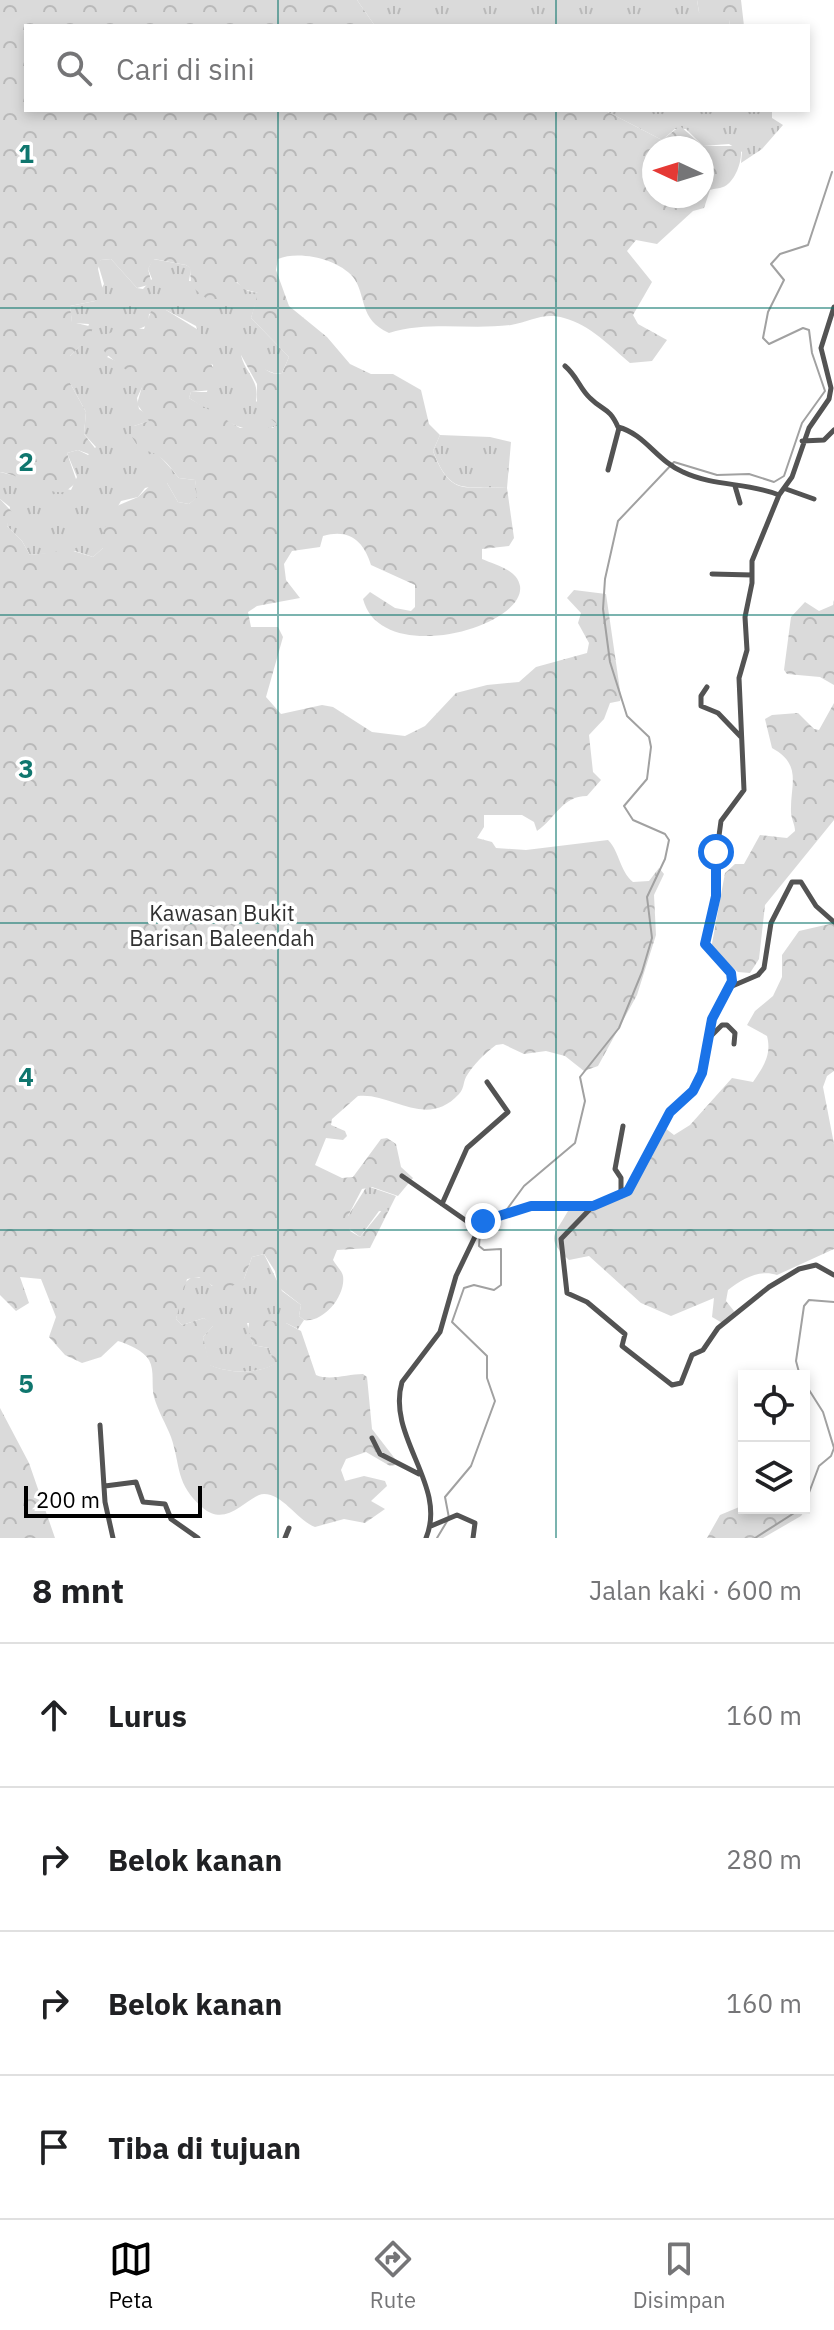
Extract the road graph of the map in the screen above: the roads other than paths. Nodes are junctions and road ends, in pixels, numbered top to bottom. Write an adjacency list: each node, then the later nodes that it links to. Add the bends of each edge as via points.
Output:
1 (834, 307): 5 (street, via 821,348 831,394)
2 (565, 366): 3 (street, via 591,399 610,410)
3 (619, 428): 6 (street); 7 (street, via 637,434 676,469)
4 (834, 430): 5 (street, via 824,440)
5 (802, 441): 8 (street)
6 (608, 470)
7 (735, 486): 9 (street); 11 (street)
8 (786, 489): 9 (street); 10 (street)
9 (779, 495): 13 (street, via 758,540)
10 (814, 499)
11 (740, 503)
12 (712, 574): 13 (street)
13 (752, 575): 15 (street, via 745,617 747,650 739,678)
14 (707, 687): 15 (street, via 701,706 718,713)
15 (741, 737): 17 (street, via 744,790 721,821 716,901 705,938 731,973)
16 (834, 922): 17 (street, via 801,882 792,882 771,923 764,968)
17 (729, 987): 18 (street)
18 (709, 1037): 19 (street, via 727,1025 735,1033); 23 (street, via 693,1091 670,1112 634,1183)
19 (734, 1044)
20 (487, 1082): 24 (street, via 508,1112 467,1148)
21 (623, 1126): 23 (street, via 615,1169)
22 (402, 1176): 24 (street)
23 (621, 1197): 25 (street)
24 (442, 1204): 26 (street)
25 (593, 1206): 26 (street, via 531,1206); 27 (street, via 561,1239 567,1293 587,1302 625,1334 621,1345 672,1385 681,1383 692,1355 703,1350 718,1328 769,1287 816,1265)
26 (478, 1229): 30 (street, via 456,1276 440,1332 399,1392)
27 (834, 1275)
28 (100, 1425): 31 (street)
29 (372, 1438): 30 (street, via 380,1454)
30 (420, 1475): 32 (street, via 432,1503)
31 (105, 1486): 34 (street); 35 (street, via 136,1482 143,1502 165,1504 169,1517)
32 (431, 1526): 37 (street); 38 (street, via 448,1517 475,1523)
33 (289, 1528): 36 (street)
34 (113, 1538)
35 (198, 1538)
36 (285, 1538)
37 (426, 1538)
38 (473, 1538)

